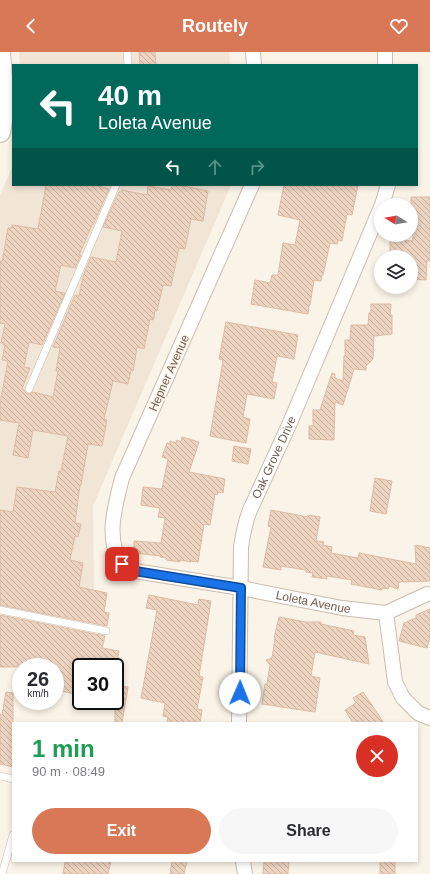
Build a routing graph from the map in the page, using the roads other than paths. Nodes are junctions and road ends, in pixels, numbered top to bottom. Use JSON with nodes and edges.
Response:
{"nodes":[{"id":1,"x":0,"y":52,"type":"edge"},
{"id":2,"x":127,"y":52,"type":"edge"},
{"id":3,"x":254,"y":52,"type":"edge"},
{"id":4,"x":385,"y":52,"type":"edge"},
{"id":5,"x":128,"y":64,"type":"edge"},
{"id":6,"x":254,"y":64,"type":"edge"},
{"id":7,"x":386,"y":64,"type":"edge"},
{"id":8,"x":0,"y":132,"type":"edge"},
{"id":9,"x":116,"y":186,"type":"edge"},
{"id":10,"x":252,"y":186,"type":"edge"},
{"id":11,"x":388,"y":186,"type":"edge"},
{"id":12,"x":384,"y":198,"type":"edge"},
{"id":13,"x":374,"y":223,"type":"edge"},
{"id":14,"x":29,"y":389,"type":"dead end"},
{"id":15,"x":122,"y":564,"type":"joint"},
{"id":16,"x":241,"y":588,"type":"junction"},
{"id":17,"x":427,"y":594,"type":"dead end"},
{"id":18,"x":0,"y":610,"type":"edge"},
{"id":19,"x":386,"y":612,"type":"junction"},
{"id":20,"x":106,"y":630,"type":"dead end"},
{"id":21,"x":430,"y":718,"type":"edge"},
{"id":22,"x":239,"y":722,"type":"edge"},
{"id":23,"x":0,"y":776,"type":"edge"},
{"id":24,"x":12,"y":778,"type":"edge"},
{"id":25,"x":12,"y":839,"type":"edge"},
{"id":26,"x":243,"y":862,"type":"edge"},
{"id":27,"x":2,"y":874,"type":"edge"},
{"id":28,"x":245,"y":874,"type":"edge"}],
"edges":[{"from":1,"to":8,"type":"street"},
{"from":2,"to":5,"type":"lane"},
{"from":3,"to":6,"type":"street"},
{"from":4,"to":7,"type":"street"},
{"from":9,"to":14,"type":"lane"},
{"from":10,"to":15,"type":"street","name":"Hepner Avenue"},
{"from":11,"to":12,"type":"street","name":"Oak Grove Drive"},
{"from":13,"to":16,"type":"street","name":"Oak Grove Drive"},
{"from":15,"to":16,"type":"street","name":"Loleta Avenue"},
{"from":16,"to":19,"type":"street","name":"Loleta Avenue"},
{"from":16,"to":22,"type":"street","name":"Oak Grove Drive"},
{"from":17,"to":19,"type":"street"},
{"from":18,"to":20,"type":"lane"},
{"from":19,"to":21,"type":"street"},
{"from":23,"to":24,"type":"lane"},
{"from":25,"to":27,"type":"lane"},
{"from":26,"to":28,"type":"street"}]}
